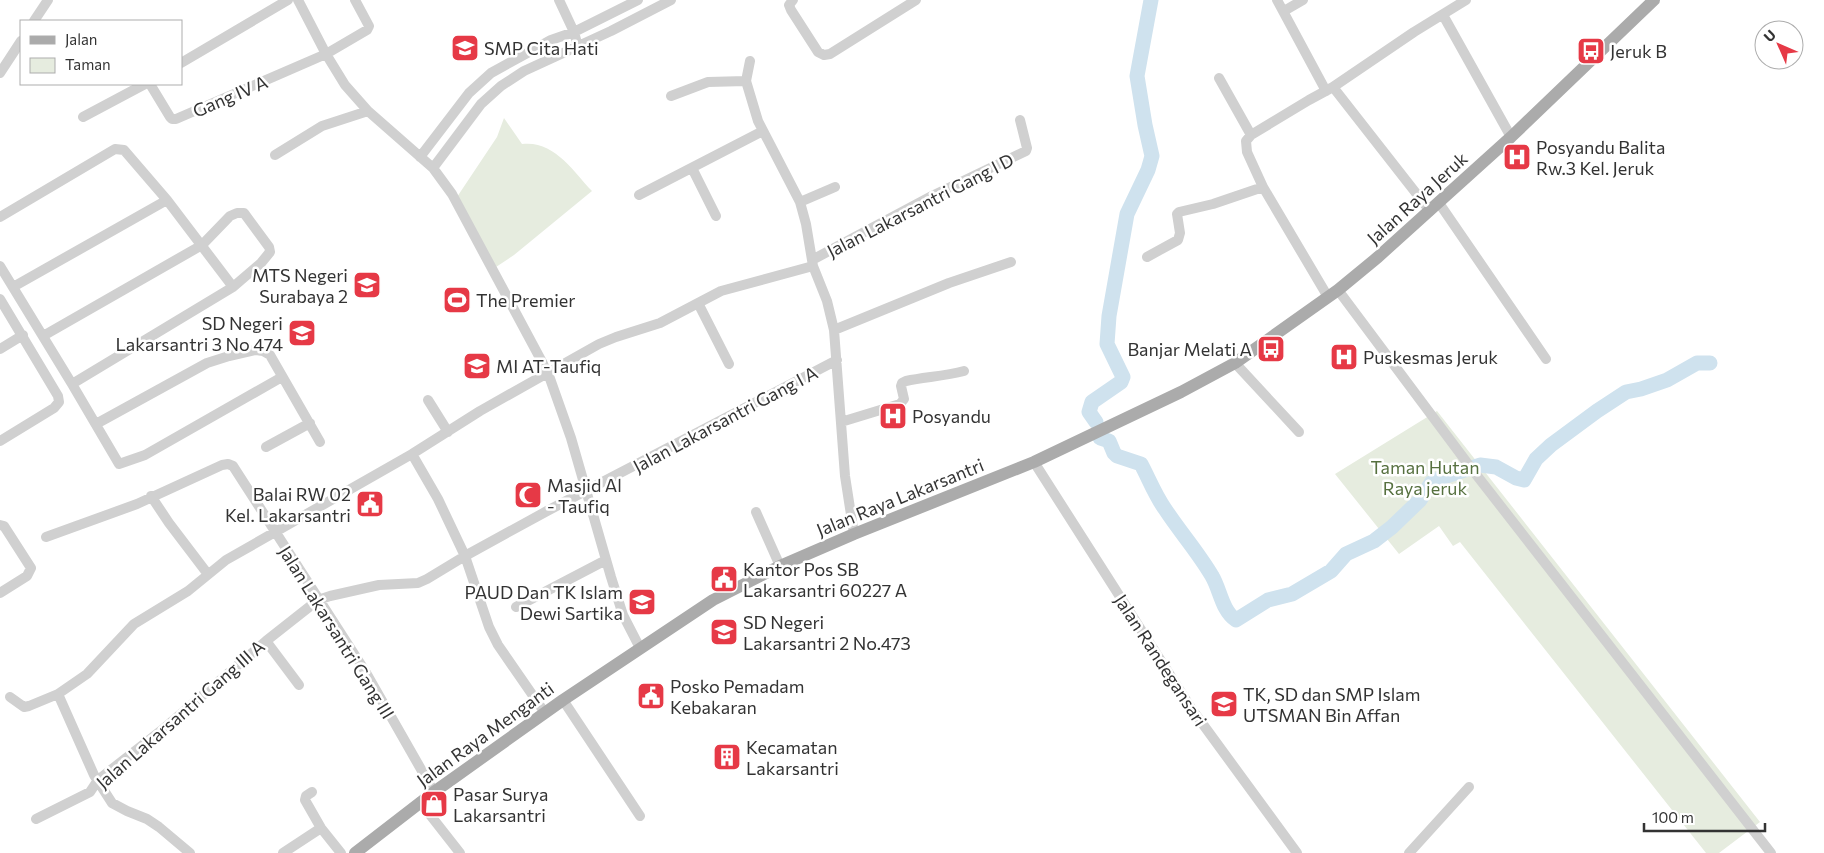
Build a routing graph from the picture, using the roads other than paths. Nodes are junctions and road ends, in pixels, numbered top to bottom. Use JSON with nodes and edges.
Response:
{"nodes":[{"id":1,"x":48,"y":0,"type":"edge"},
{"id":2,"x":288,"y":0,"type":"edge"},
{"id":3,"x":298,"y":0,"type":"edge"},
{"id":4,"x":355,"y":0,"type":"edge"},
{"id":5,"x":559,"y":0,"type":"edge"},
{"id":6,"x":638,"y":0,"type":"edge"},
{"id":7,"x":671,"y":0,"type":"edge"},
{"id":8,"x":793,"y":0,"type":"edge"},
{"id":9,"x":916,"y":0,"type":"edge"},
{"id":10,"x":1277,"y":0,"type":"edge"},
{"id":11,"x":1303,"y":0,"type":"edge"},
{"id":12,"x":1466,"y":0,"type":"edge"},
{"id":13,"x":1654,"y":0,"type":"edge"},
{"id":14,"x":1284,"y":11,"type":"junction"},
{"id":15,"x":1443,"y":15,"type":"junction"},
{"id":16,"x":35,"y":20,"type":"edge"},
{"id":17,"x":574,"y":32,"type":"junction"},
{"id":18,"x":20,"y":43,"type":"edge"},
{"id":19,"x":578,"y":46,"type":"junction"},
{"id":20,"x":326,"y":54,"type":"junction"},
{"id":21,"x":750,"y":61,"type":"dead end"},
{"id":22,"x":182,"y":62,"type":"edge"},
{"id":23,"x":0,"y":73,"type":"edge"},
{"id":24,"x":1219,"y":78,"type":"dead end"},
{"id":25,"x":746,"y":81,"type":"junction"},
{"id":26,"x":143,"y":85,"type":"edge"},
{"id":27,"x":151,"y":85,"type":"edge"},
{"id":28,"x":1330,"y":89,"type":"junction"},
{"id":29,"x":671,"y":96,"type":"dead end"},
{"id":30,"x":368,"y":111,"type":"junction"},
{"id":31,"x":83,"y":117,"type":"dead end"},
{"id":32,"x":1020,"y":120,"type":"dead end"},
{"id":33,"x":763,"y":131,"type":"junction"},
{"id":34,"x":1251,"y":135,"type":"junction"},
{"id":35,"x":1511,"y":137,"type":"junction"},
{"id":36,"x":275,"y":155,"type":"dead end"},
{"id":37,"x":420,"y":157,"type":"junction"},
{"id":38,"x":433,"y":168,"type":"junction"},
{"id":39,"x":692,"y":168,"type":"junction"},
{"id":40,"x":835,"y":187,"type":"dead end"},
{"id":41,"x":1263,"y":187,"type":"junction"},
{"id":42,"x":639,"y":195,"type":"dead end"},
{"id":43,"x":167,"y":200,"type":"junction"},
{"id":44,"x":800,"y":202,"type":"junction"},
{"id":45,"x":1435,"y":207,"type":"junction"},
{"id":46,"x":716,"y":216,"type":"dead end"},
{"id":47,"x":0,"y":217,"type":"edge"},
{"id":48,"x":202,"y":245,"type":"junction"},
{"id":49,"x":1147,"y":257,"type":"dead end"},
{"id":50,"x":1011,"y":262,"type":"dead end"},
{"id":51,"x":812,"y":263,"type":"junction"},
{"id":52,"x":0,"y":266,"type":"edge"},
{"id":53,"x":13,"y":287,"type":"junction"},
{"id":54,"x":233,"y":287,"type":"junction"},
{"id":55,"x":1333,"y":294,"type":"junction"},
{"id":56,"x":0,"y":299,"type":"edge"},
{"id":57,"x":698,"y":303,"type":"junction"},
{"id":58,"x":834,"y":330,"type":"junction"},
{"id":59,"x":23,"y":335,"type":"junction"},
{"id":60,"x":43,"y":336,"type":"junction"},
{"id":61,"x":0,"y":349,"type":"edge"},
{"id":62,"x":1546,"y":359,"type":"dead end"},
{"id":63,"x":837,"y":360,"type":"junction"},
{"id":64,"x":1235,"y":363,"type":"junction"},
{"id":65,"x":729,"y":364,"type":"dead end"},
{"id":66,"x":964,"y":370,"type":"dead end"},
{"id":67,"x":548,"y":373,"type":"junction"},
{"id":68,"x":282,"y":377,"type":"junction"},
{"id":69,"x":72,"y":384,"type":"junction"},
{"id":70,"x":1181,"y":392,"type":"joint"},
{"id":71,"x":428,"y":400,"type":"dead end"},
{"id":72,"x":841,"y":422,"type":"junction"},
{"id":73,"x":310,"y":423,"type":"junction"},
{"id":74,"x":96,"y":424,"type":"junction"},
{"id":75,"x":448,"y":432,"type":"junction"},
{"id":76,"x":1299,"y":432,"type":"dead end"},
{"id":77,"x":0,"y":440,"type":"edge"},
{"id":78,"x":320,"y":442,"type":"dead end"},
{"id":79,"x":266,"y":447,"type":"dead end"},
{"id":80,"x":412,"y":454,"type":"junction"},
{"id":81,"x":1034,"y":462,"type":"junction"},
{"id":82,"x":587,"y":491,"type":"junction"},
{"id":83,"x":151,"y":496,"type":"junction"},
{"id":84,"x":756,"y":512,"type":"dead end"},
{"id":85,"x":0,"y":525,"type":"edge"},
{"id":86,"x":274,"y":533,"type":"junction"},
{"id":87,"x":854,"y":534,"type":"junction"},
{"id":88,"x":46,"y":537,"type":"dead end"},
{"id":89,"x":465,"y":556,"type":"junction"},
{"id":90,"x":606,"y":560,"type":"junction"},
{"id":91,"x":780,"y":566,"type":"junction"},
{"id":92,"x":207,"y":574,"type":"junction"},
{"id":93,"x":0,"y":593,"type":"edge"},
{"id":94,"x":318,"y":600,"type":"junction"},
{"id":95,"x":516,"y":607,"type":"dead end"},
{"id":96,"x":266,"y":641,"type":"junction"},
{"id":97,"x":640,"y":648,"type":"junction"},
{"id":98,"x":299,"y":685,"type":"dead end"},
{"id":99,"x":58,"y":694,"type":"junction"},
{"id":100,"x":10,"y":696,"type":"dead end"},
{"id":101,"x":564,"y":700,"type":"junction"},
{"id":102,"x":545,"y":713,"type":"junction"},
{"id":103,"x":98,"y":780,"type":"junction"},
{"id":104,"x":1469,"y":787,"type":"dead end"},
{"id":105,"x":312,"y":792,"type":"dead end"},
{"id":106,"x":434,"y":792,"type":"junction"},
{"id":107,"x":420,"y":802,"type":"junction"},
{"id":108,"x":640,"y":816,"type":"dead end"},
{"id":109,"x":36,"y":819,"type":"dead end"},
{"id":110,"x":321,"y":828,"type":"junction"},
{"id":111,"x":190,"y":853,"type":"edge"},
{"id":112,"x":282,"y":853,"type":"edge"},
{"id":113,"x":341,"y":853,"type":"edge"},
{"id":114,"x":355,"y":853,"type":"edge"},
{"id":115,"x":460,"y":853,"type":"edge"},
{"id":116,"x":1297,"y":853,"type":"edge"},
{"id":117,"x":1409,"y":853,"type":"edge"},
{"id":118,"x":1771,"y":853,"type":"edge"}],
"edges":[{"from":1,"to":16,"type":"street"},
{"from":2,"to":22,"type":"street"},
{"from":3,"to":20,"type":"street"},
{"from":4,"to":20,"type":"street"},
{"from":5,"to":17,"type":"street"},
{"from":6,"to":17,"type":"street"},
{"from":7,"to":19,"type":"street"},
{"from":8,"to":9,"type":"street"},
{"from":10,"to":14,"type":"street"},
{"from":11,"to":14,"type":"street"},
{"from":12,"to":15,"type":"street"},
{"from":13,"to":35,"type":"main road","name":"Jalan Raya Jeruk"},
{"from":14,"to":28,"type":"street"},
{"from":15,"to":28,"type":"street"},
{"from":15,"to":35,"type":"street"},
{"from":17,"to":19,"type":"street"},
{"from":17,"to":37,"type":"street"},
{"from":18,"to":23,"type":"street"},
{"from":19,"to":38,"type":"street"},
{"from":20,"to":27,"type":"street","name":"Gang IV A"},
{"from":20,"to":30,"type":"street"},
{"from":21,"to":25,"type":"street"},
{"from":24,"to":34,"type":"street"},
{"from":25,"to":29,"type":"street"},
{"from":25,"to":33,"type":"street"},
{"from":26,"to":31,"type":"street"},
{"from":28,"to":34,"type":"street"},
{"from":28,"to":45,"type":"street"},
{"from":30,"to":36,"type":"street"},
{"from":30,"to":37,"type":"street"},
{"from":32,"to":51,"type":"street","name":"Jalan Lakarsantri Gang I D"},
{"from":33,"to":39,"type":"street"},
{"from":33,"to":44,"type":"street"},
{"from":34,"to":41,"type":"street"},
{"from":35,"to":45,"type":"main road","name":"Jalan Raya Jeruk"},
{"from":37,"to":38,"type":"street"},
{"from":38,"to":67,"type":"street"},
{"from":39,"to":42,"type":"street"},
{"from":39,"to":46,"type":"street"},
{"from":40,"to":44,"type":"street"},
{"from":41,"to":49,"type":"street"},
{"from":41,"to":55,"type":"street"},
{"from":43,"to":47,"type":"street"},
{"from":43,"to":48,"type":"street"},
{"from":43,"to":53,"type":"street"},
{"from":44,"to":51,"type":"street"},
{"from":45,"to":55,"type":"main road","name":"Jalan Raya Jeruk"},
{"from":45,"to":62,"type":"street"},
{"from":48,"to":54,"type":"street"},
{"from":48,"to":54,"type":"street"},
{"from":48,"to":60,"type":"street"},
{"from":50,"to":58,"type":"street"},
{"from":51,"to":57,"type":"street"},
{"from":51,"to":58,"type":"street"},
{"from":52,"to":53,"type":"street"},
{"from":53,"to":60,"type":"street"},
{"from":54,"to":69,"type":"street"},
{"from":55,"to":64,"type":"main road","name":"Jalan Raya Jeruk"},
{"from":55,"to":118,"type":"street"},
{"from":56,"to":59,"type":"street"},
{"from":57,"to":65,"type":"street"},
{"from":57,"to":67,"type":"street"},
{"from":58,"to":63,"type":"street"},
{"from":59,"to":61,"type":"street"},
{"from":59,"to":77,"type":"street"},
{"from":60,"to":69,"type":"street"},
{"from":63,"to":72,"type":"street"},
{"from":63,"to":82,"type":"street","name":"Jalan Lakarsantri Gang I A"},
{"from":64,"to":70,"type":"main road","name":"Jalan Raya Jeruk"},
{"from":64,"to":76,"type":"street"},
{"from":66,"to":72,"type":"street"},
{"from":67,"to":75,"type":"street"},
{"from":67,"to":82,"type":"street"},
{"from":68,"to":73,"type":"street"},
{"from":68,"to":74,"type":"street"},
{"from":68,"to":74,"type":"street"},
{"from":69,"to":74,"type":"street"},
{"from":70,"to":81,"type":"main road","name":"Jalan Raya Lakarsantri"},
{"from":71,"to":75,"type":"street"},
{"from":72,"to":87,"type":"street"},
{"from":73,"to":78,"type":"street"},
{"from":73,"to":79,"type":"street"},
{"from":75,"to":80,"type":"street"},
{"from":80,"to":86,"type":"street"},
{"from":80,"to":89,"type":"street"},
{"from":81,"to":87,"type":"main road","name":"Jalan Raya Lakarsantri"},
{"from":81,"to":116,"type":"street","name":"Jalan Randegansari"},
{"from":82,"to":89,"type":"street","name":"Jalan Lakarsantri Gang I A"},
{"from":82,"to":90,"type":"street"},
{"from":83,"to":86,"type":"street","name":"Jalan Lakarsantri Gang III"},
{"from":83,"to":88,"type":"street","name":"Jalan Lakarsantri Gang III"},
{"from":83,"to":92,"type":"street"},
{"from":84,"to":91,"type":"street"},
{"from":85,"to":93,"type":"street"},
{"from":86,"to":92,"type":"street"},
{"from":86,"to":94,"type":"street","name":"Jalan Lakarsantri Gang III"},
{"from":87,"to":91,"type":"main road","name":"Jalan Raya Lakarsantri"},
{"from":89,"to":94,"type":"street","name":"Jalan Lakarsantri Gang I A"},
{"from":89,"to":102,"type":"street"},
{"from":90,"to":95,"type":"street"},
{"from":90,"to":97,"type":"street"},
{"from":91,"to":97,"type":"main road","name":"Jalan Raya Lakarsantri"},
{"from":92,"to":99,"type":"street"},
{"from":94,"to":96,"type":"street","name":"Jalan Lakarsantri Gang III A"},
{"from":94,"to":106,"type":"street","name":"Jalan Lakarsantri Gang III"},
{"from":96,"to":98,"type":"street"},
{"from":96,"to":103,"type":"street","name":"Jalan Lakarsantri Gang III A"},
{"from":97,"to":101,"type":"main road","name":"Jalan Raya Menganti"},
{"from":99,"to":100,"type":"street"},
{"from":99,"to":103,"type":"street"},
{"from":101,"to":102,"type":"main road","name":"Jalan Raya Menganti"},
{"from":101,"to":108,"type":"street"},
{"from":102,"to":106,"type":"main road","name":"Jalan Raya Menganti"},
{"from":103,"to":109,"type":"street","name":"Jalan Lakarsantri Gang III A"},
{"from":103,"to":111,"type":"street"},
{"from":104,"to":117,"type":"street"},
{"from":105,"to":110,"type":"street"},
{"from":106,"to":107,"type":"main road","name":"Jalan Raya Menganti"},
{"from":107,"to":114,"type":"main road","name":"Jalan Raya Menganti"},
{"from":107,"to":115,"type":"street"},
{"from":110,"to":112,"type":"street"},
{"from":110,"to":113,"type":"street"}]}
